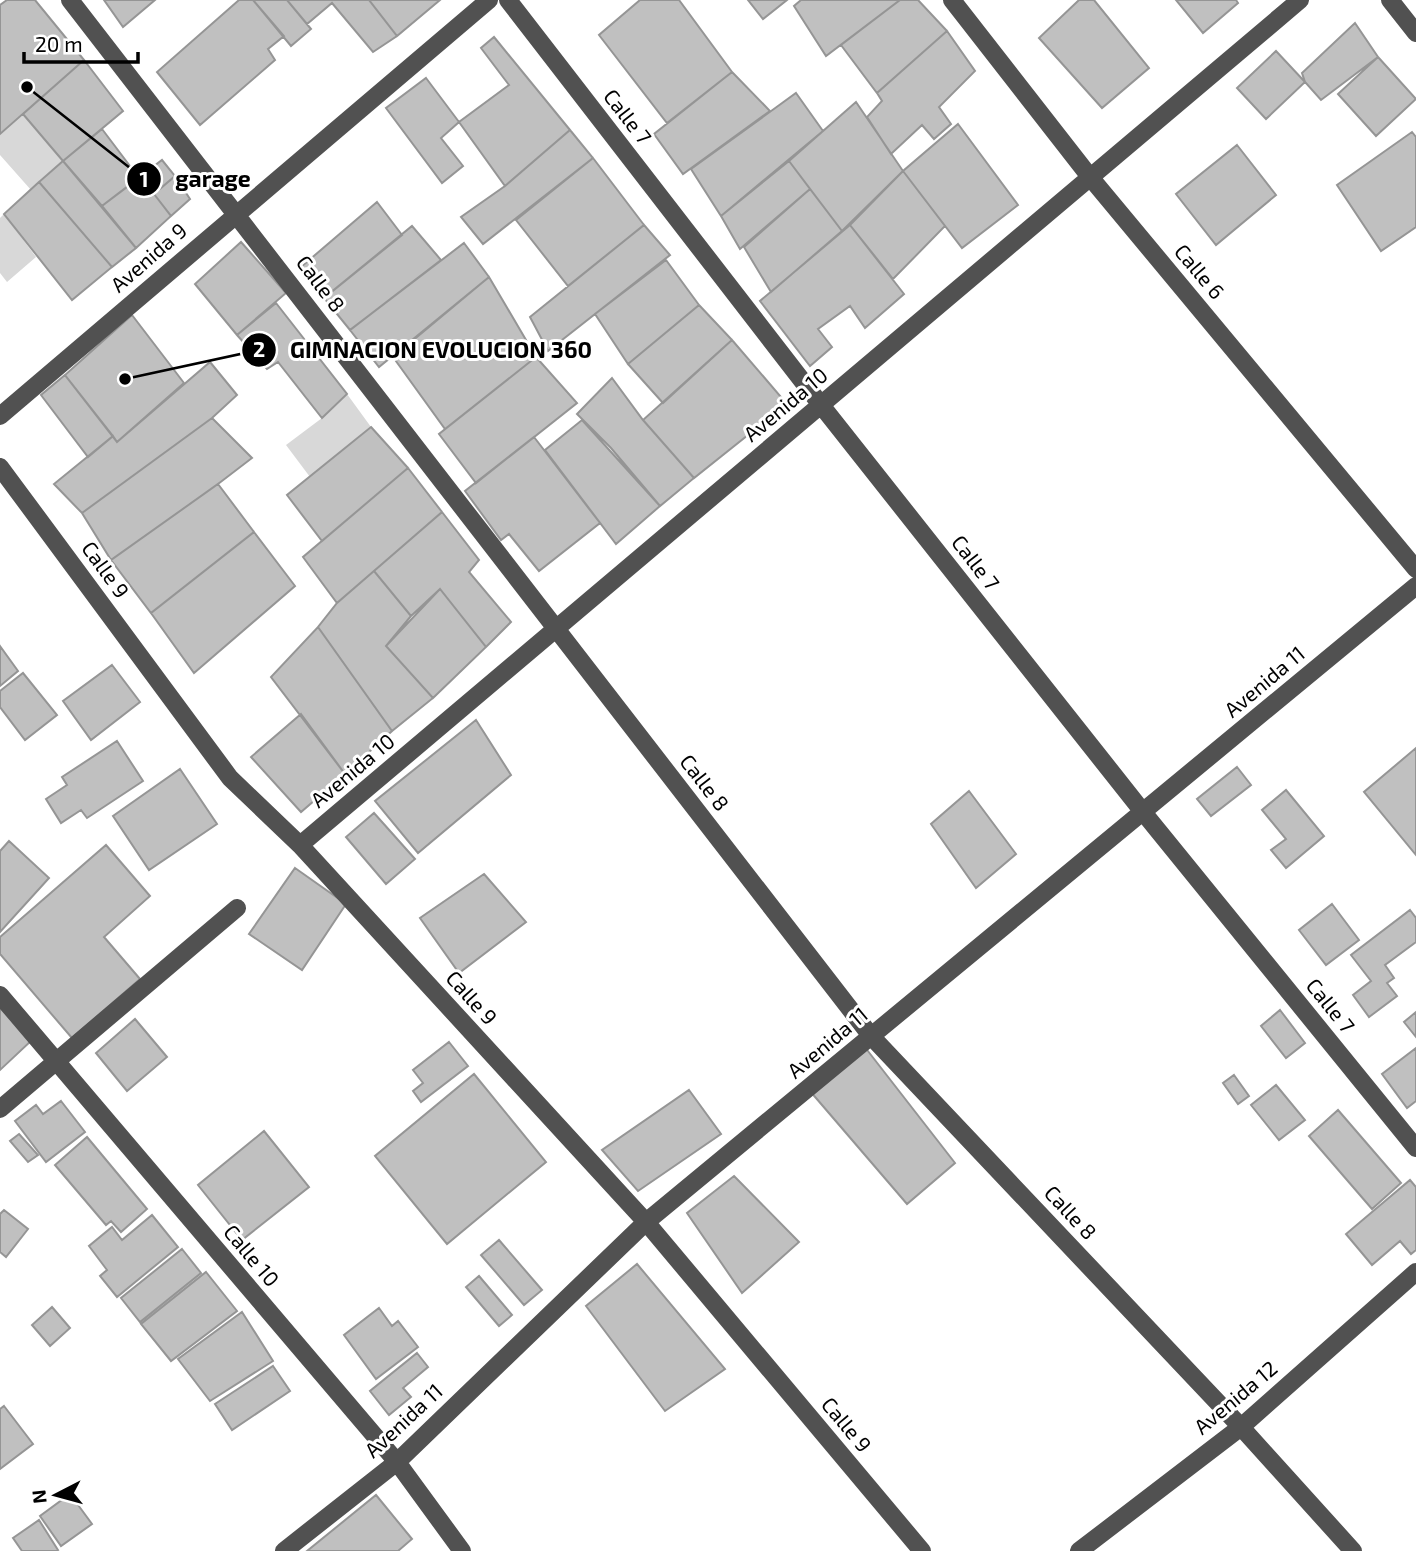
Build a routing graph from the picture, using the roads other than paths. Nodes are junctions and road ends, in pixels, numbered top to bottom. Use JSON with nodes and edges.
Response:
{"nodes":[{"id":1,"x":70,"y":0,"type":"edge"},
{"id":2,"x":489,"y":0,"type":"edge"},
{"id":3,"x":508,"y":0,"type":"edge"},
{"id":4,"x":952,"y":0,"type":"edge"},
{"id":5,"x":1300,"y":0,"type":"edge"},
{"id":6,"x":1390,"y":0,"type":"edge"},
{"id":7,"x":1416,"y":33,"type":"edge"},
{"id":8,"x":1090,"y":177,"type":"junction"},
{"id":9,"x":237,"y":213,"type":"junction"},
{"id":10,"x":821,"y":405,"type":"junction"},
{"id":11,"x":0,"y":416,"type":"edge"},
{"id":12,"x":0,"y":467,"type":"edge"},
{"id":13,"x":1416,"y":569,"type":"edge"},
{"id":14,"x":1416,"y":586,"type":"edge"},
{"id":15,"x":555,"y":630,"type":"junction"},
{"id":16,"x":1143,"y":812,"type":"junction"},
{"id":17,"x":300,"y":845,"type":"junction"},
{"id":18,"x":237,"y":908,"type":"dead end"},
{"id":19,"x":0,"y":995,"type":"edge"},
{"id":20,"x":871,"y":1036,"type":"junction"},
{"id":21,"x":55,"y":1061,"type":"junction"},
{"id":22,"x":0,"y":1109,"type":"edge"},
{"id":23,"x":1416,"y":1148,"type":"edge"},
{"id":24,"x":646,"y":1222,"type":"junction"},
{"id":25,"x":1416,"y":1272,"type":"edge"},
{"id":26,"x":1241,"y":1427,"type":"junction"},
{"id":27,"x":397,"y":1462,"type":"junction"},
{"id":28,"x":284,"y":1551,"type":"edge"},
{"id":29,"x":462,"y":1551,"type":"edge"},
{"id":30,"x":922,"y":1551,"type":"edge"},
{"id":31,"x":1079,"y":1551,"type":"edge"},
{"id":32,"x":1353,"y":1551,"type":"edge"}],
"edges":[{"from":1,"to":9,"type":"street","name":"Calle 8"},
{"from":2,"to":9,"type":"street","name":"Avenida 9"},
{"from":3,"to":10,"type":"street","name":"Calle 7"},
{"from":4,"to":8,"type":"street","name":"Calle 6"},
{"from":5,"to":8,"type":"street","name":"Avenida 10"},
{"from":6,"to":7,"type":"street"},
{"from":8,"to":10,"type":"street","name":"Avenida 10"},
{"from":8,"to":13,"type":"street","name":"Calle 6"},
{"from":9,"to":11,"type":"street","name":"Avenida 9"},
{"from":9,"to":15,"type":"street","name":"Calle 8"},
{"from":10,"to":15,"type":"street","name":"Avenida 10"},
{"from":10,"to":16,"type":"street","name":"Calle 7"},
{"from":12,"to":17,"type":"street","name":"Calle 9"},
{"from":14,"to":16,"type":"street","name":"Avenida 11"},
{"from":15,"to":17,"type":"street","name":"Avenida 10"},
{"from":15,"to":20,"type":"street","name":"Calle 8"},
{"from":16,"to":20,"type":"street","name":"Avenida 11"},
{"from":16,"to":23,"type":"street","name":"Calle 7"},
{"from":17,"to":24,"type":"street","name":"Calle 9"},
{"from":18,"to":21,"type":"street"},
{"from":19,"to":21,"type":"street","name":"Calle 10"},
{"from":20,"to":24,"type":"street","name":"Avenida 11"},
{"from":20,"to":26,"type":"street","name":"Calle 8"},
{"from":21,"to":22,"type":"street"},
{"from":21,"to":27,"type":"street","name":"Calle 10"},
{"from":24,"to":27,"type":"street","name":"Avenida 11"},
{"from":24,"to":30,"type":"street","name":"Calle 9"},
{"from":25,"to":26,"type":"street","name":"Avenida 12"},
{"from":26,"to":31,"type":"street","name":"Avenida 12"},
{"from":26,"to":32,"type":"street","name":"Calle 8"},
{"from":27,"to":28,"type":"street","name":"Avenida 11"},
{"from":27,"to":29,"type":"street","name":"Calle 10"}]}
